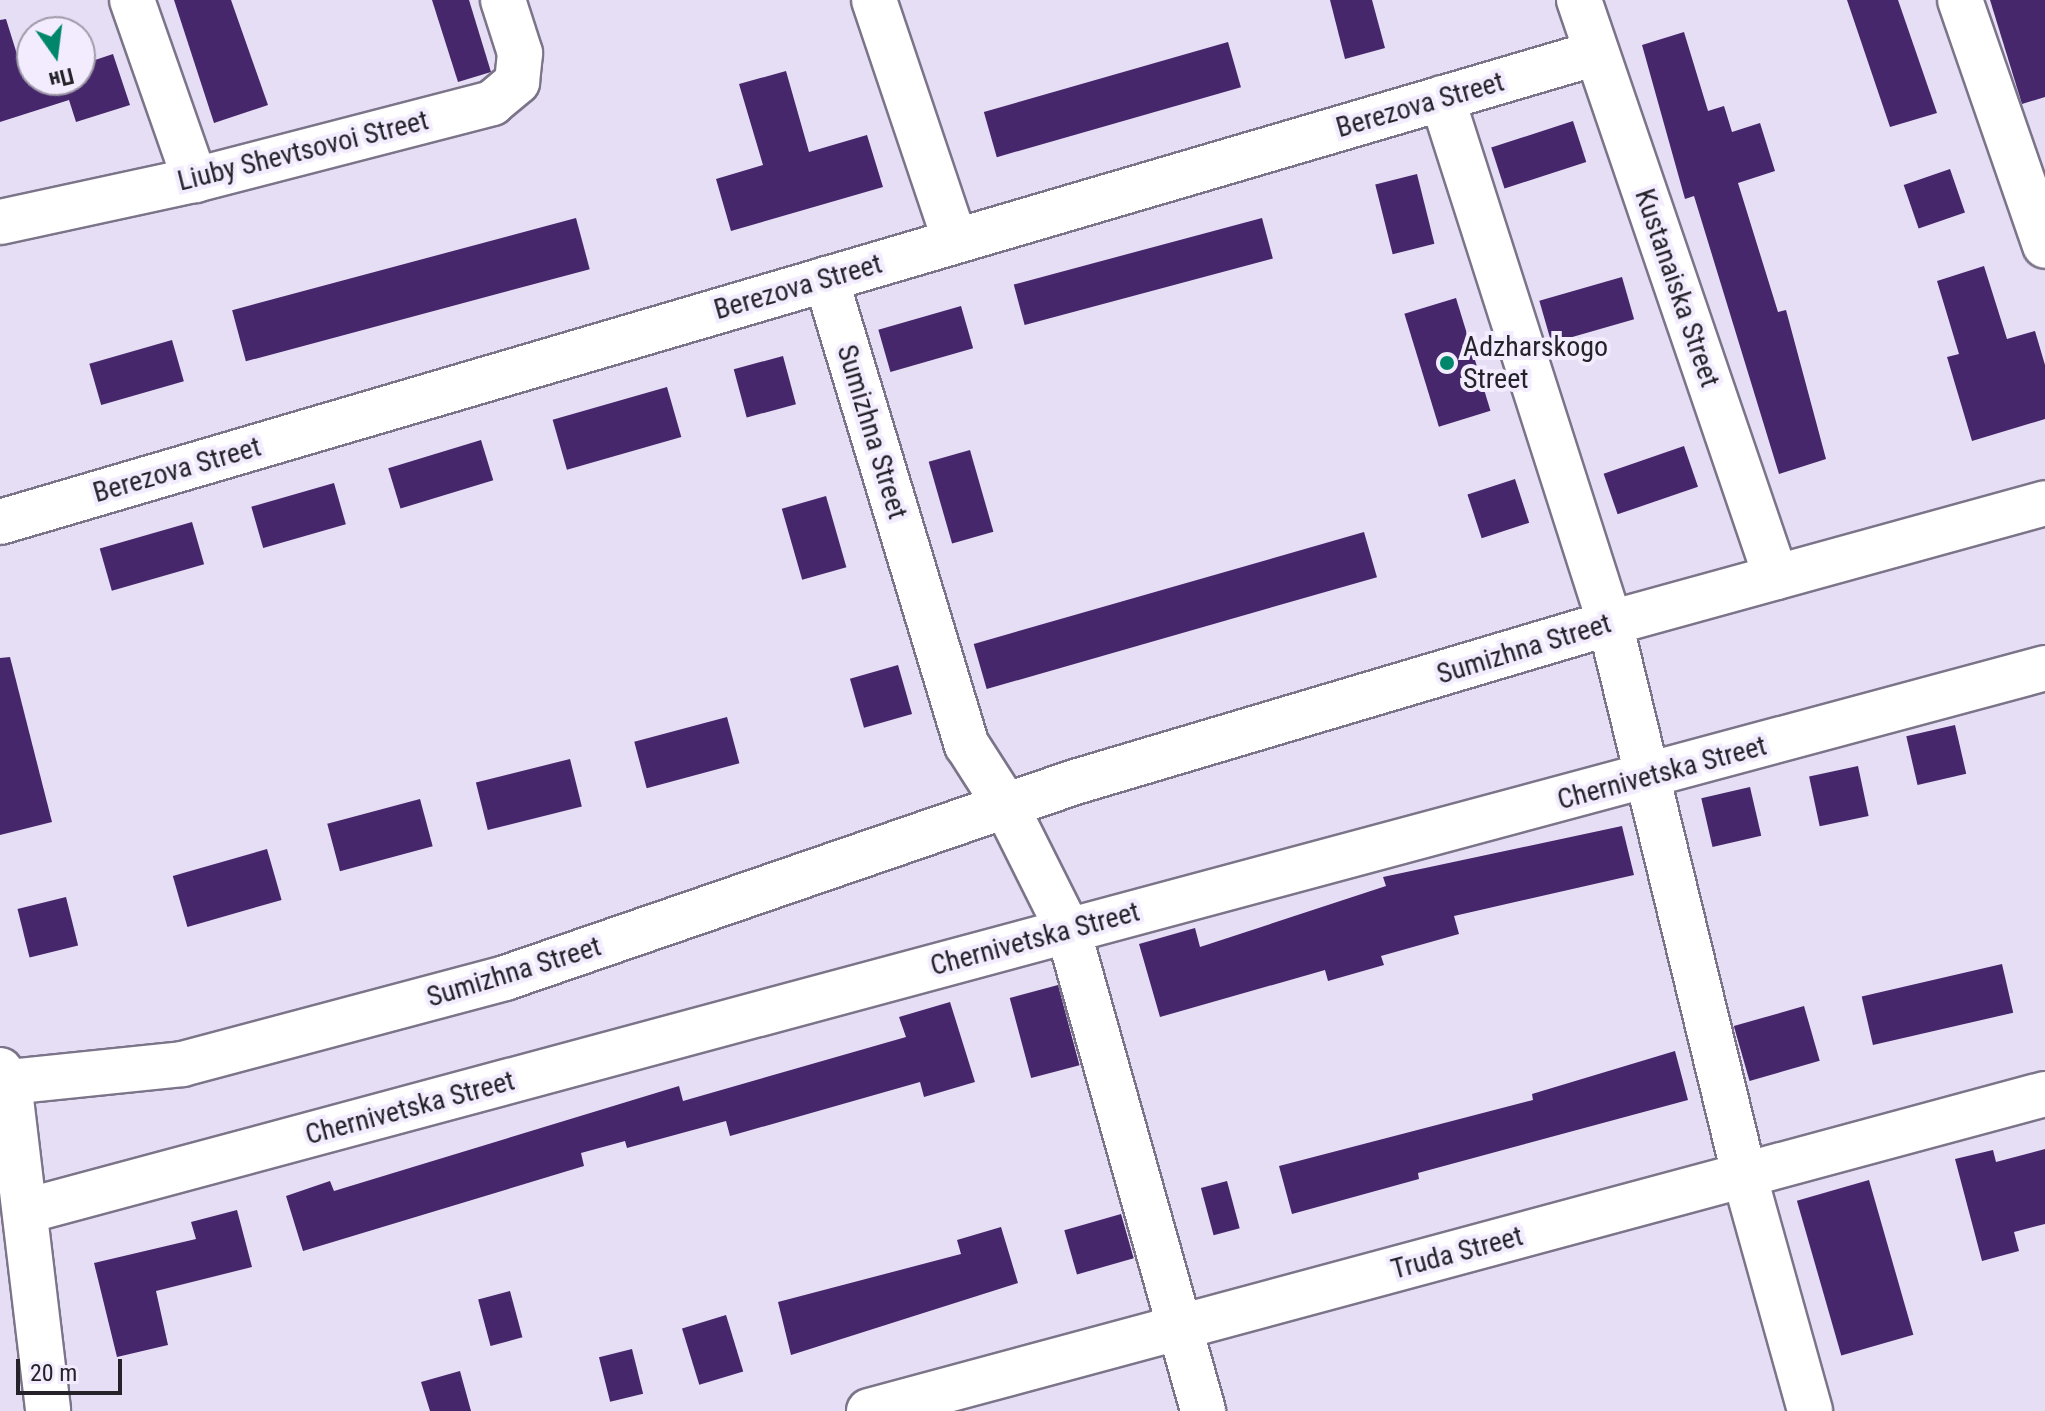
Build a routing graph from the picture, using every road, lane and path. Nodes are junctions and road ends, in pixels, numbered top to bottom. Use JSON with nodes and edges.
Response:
{"nodes":[{"id":1,"x":132,"y":0,"type":"edge"},
{"id":2,"x":503,"y":0,"type":"edge"},
{"id":3,"x":874,"y":0,"type":"edge"},
{"id":4,"x":1579,"y":0,"type":"edge"},
{"id":5,"x":1960,"y":0,"type":"edge"},
{"id":6,"x":1597,"y":53,"type":"junction"},
{"id":7,"x":1442,"y":98,"type":"junction"},
{"id":8,"x":195,"y":180,"type":"junction"},
{"id":9,"x":0,"y":222,"type":"edge"},
{"id":10,"x":955,"y":241,"type":"junction"},
{"id":11,"x":2045,"y":246,"type":"edge"},
{"id":12,"x":826,"y":279,"type":"junction"},
{"id":13,"x":2045,"y":503,"type":"edge"},
{"id":14,"x":0,"y":522,"type":"edge"},
{"id":15,"x":1776,"y":577,"type":"junction"},
{"id":16,"x":1610,"y":623,"type":"junction"},
{"id":17,"x":2045,"y":668,"type":"edge"},
{"id":18,"x":1651,"y":776,"type":"junction"},
{"id":19,"x":1006,"y":806,"type":"junction"},
{"id":20,"x":1068,"y":930,"type":"junction"},
{"id":21,"x":5,"y":1076,"type":"edge"},
{"id":22,"x":2045,"y":1094,"type":"edge"},
{"id":23,"x":1744,"y":1174,"type":"junction"},
{"id":24,"x":26,"y":1211,"type":"junction"},
{"id":25,"x":1180,"y":1330,"type":"junction"},
{"id":26,"x":48,"y":1411,"type":"edge"},
{"id":27,"x":869,"y":1411,"type":"edge"},
{"id":28,"x":1203,"y":1411,"type":"edge"},
{"id":29,"x":1810,"y":1411,"type":"edge"}],
"edges":[{"from":1,"to":8,"type":"street"},
{"from":2,"to":8,"type":"street","name":"Liuby Shevtsovoi Street"},
{"from":3,"to":10,"type":"street"},
{"from":4,"to":6,"type":"street","name":"Kustanaiska Street"},
{"from":5,"to":11,"type":"street"},
{"from":6,"to":7,"type":"street","name":"Berezova Street"},
{"from":6,"to":15,"type":"street","name":"Kustanaiska Street"},
{"from":7,"to":10,"type":"street","name":"Berezova Street"},
{"from":7,"to":16,"type":"street"},
{"from":8,"to":9,"type":"street","name":"Liuby Shevtsovoi Street"},
{"from":10,"to":12,"type":"street","name":"Berezova Street"},
{"from":12,"to":14,"type":"street","name":"Berezova Street"},
{"from":12,"to":19,"type":"street","name":"Sumizhna Street"},
{"from":13,"to":15,"type":"street","name":"Sumizhna Street"},
{"from":15,"to":16,"type":"street","name":"Sumizhna Street"},
{"from":16,"to":18,"type":"street"},
{"from":16,"to":19,"type":"street","name":"Sumizhna Street"},
{"from":17,"to":18,"type":"street","name":"Chernivetska Street"},
{"from":18,"to":20,"type":"street","name":"Chernivetska Street"},
{"from":18,"to":23,"type":"street"},
{"from":19,"to":20,"type":"street"},
{"from":19,"to":21,"type":"street","name":"Sumizhna Street"},
{"from":20,"to":24,"type":"street","name":"Chernivetska Street"},
{"from":20,"to":25,"type":"street"},
{"from":21,"to":24,"type":"street"},
{"from":22,"to":23,"type":"street","name":"Truda Street"},
{"from":23,"to":25,"type":"street","name":"Truda Street"},
{"from":23,"to":29,"type":"street"},
{"from":24,"to":26,"type":"street"},
{"from":25,"to":27,"type":"street","name":"Truda Street"},
{"from":25,"to":28,"type":"street"}]}
